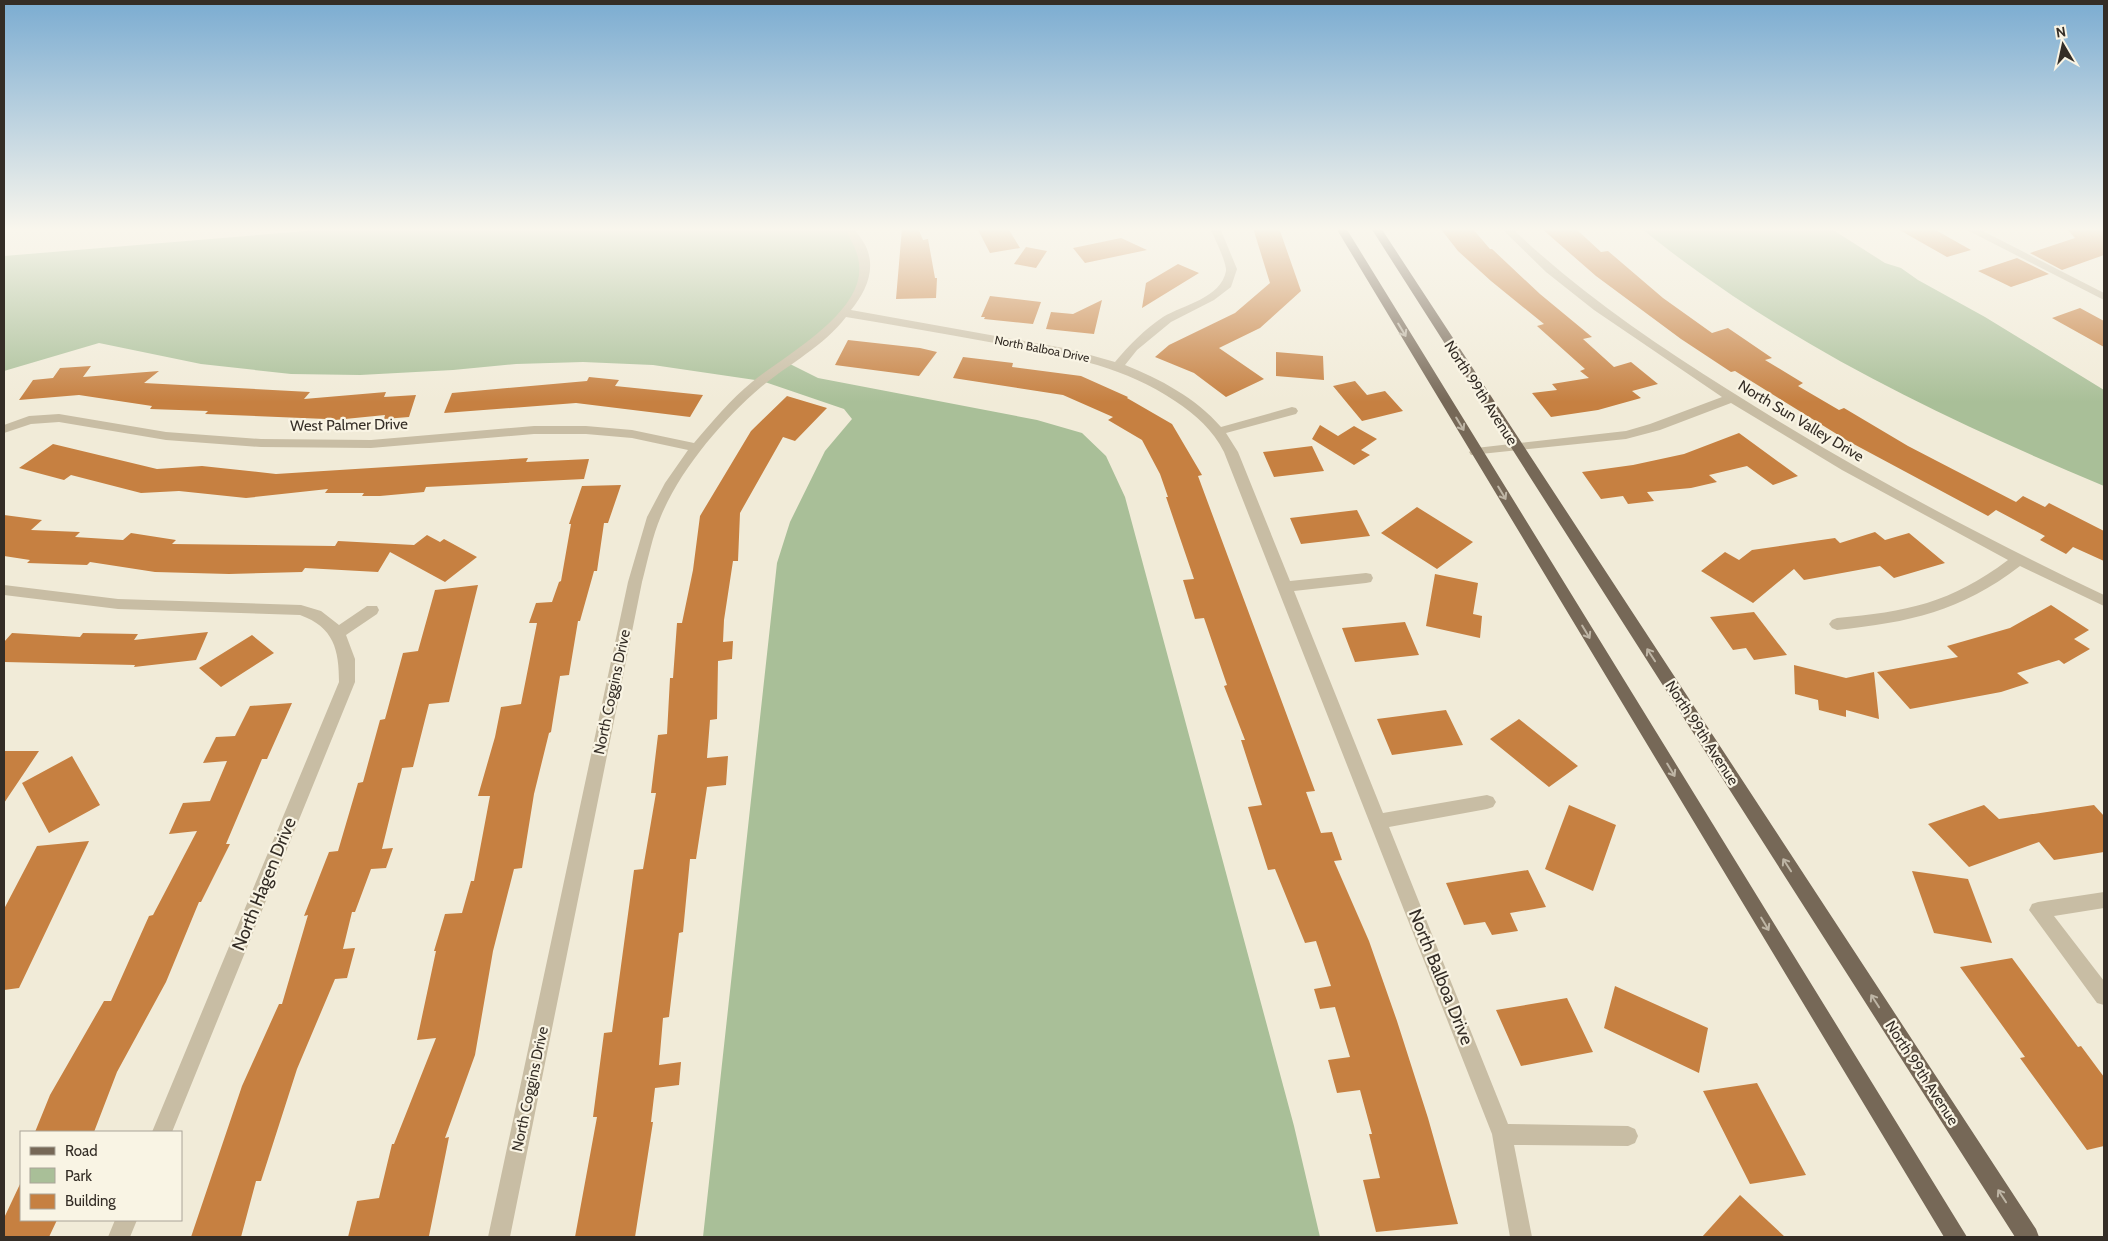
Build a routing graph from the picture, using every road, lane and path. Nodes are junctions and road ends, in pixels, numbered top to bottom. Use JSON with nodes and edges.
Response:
{"nodes":[{"id":1,"x":861,"y":286,"type":"edge"},
{"id":2,"x":1225,"y":286,"type":"edge"},
{"id":3,"x":1376,"y":286,"type":"edge"},
{"id":4,"x":1413,"y":286,"type":"edge"},
{"id":5,"x":1572,"y":286,"type":"edge"},
{"id":6,"x":2082,"y":286,"type":"edge"},
{"id":7,"x":2104,"y":297,"type":"edge"},
{"id":8,"x":846,"y":313,"type":"junction"},
{"id":9,"x":1119,"y":364,"type":"junction"},
{"id":10,"x":1731,"y":398,"type":"junction"},
{"id":11,"x":1292,"y":411,"type":"dead end"},
{"id":12,"x":4,"y":429,"type":"edge"},
{"id":13,"x":1220,"y":431,"type":"junction"},
{"id":14,"x":698,"y":448,"type":"junction"},
{"id":15,"x":1517,"y":448,"type":"junction"},
{"id":16,"x":1476,"y":452,"type":"junction"},
{"id":17,"x":2018,"y":561,"type":"junction"},
{"id":18,"x":1366,"y":578,"type":"dead end"},
{"id":19,"x":1286,"y":587,"type":"junction"},
{"id":20,"x":4,"y":590,"type":"edge"},
{"id":21,"x":2104,"y":601,"type":"edge"},
{"id":22,"x":372,"y":610,"type":"dead end"},
{"id":23,"x":1837,"y":624,"type":"dead end"},
{"id":24,"x":338,"y":632,"type":"junction"},
{"id":25,"x":1487,"y":802,"type":"dead end"},
{"id":26,"x":1380,"y":821,"type":"junction"},
{"id":27,"x":2104,"y":900,"type":"edge"},
{"id":28,"x":2104,"y":996,"type":"edge"},
{"id":29,"x":162,"y":1131,"type":"edge"},
{"id":30,"x":1502,"y":1134,"type":"junction"},
{"id":31,"x":1628,"y":1136,"type":"dead end"},
{"id":32,"x":126,"y":1221,"type":"edge"},
{"id":33,"x":119,"y":1237,"type":"edge"},
{"id":34,"x":499,"y":1237,"type":"edge"},
{"id":35,"x":1522,"y":1237,"type":"edge"},
{"id":36,"x":1956,"y":1237,"type":"edge"},
{"id":37,"x":2028,"y":1237,"type":"edge"}],
"edges":[{"from":1,"to":8,"type":"street","name":"North Coggins Drive"},
{"from":2,"to":9,"type":"street"},
{"from":3,"to":16,"type":"main road","one_way":true},
{"from":4,"to":15,"type":"main road","name":"North 99th Avenue"},
{"from":5,"to":10,"type":"street","name":"North Sun Valley Drive"},
{"from":6,"to":7,"type":"street"},
{"from":8,"to":9,"type":"street","name":"North Balboa Drive"},
{"from":8,"to":14,"type":"street","name":"North Coggins Drive"},
{"from":9,"to":13,"type":"street","name":"North Balboa Drive"},
{"from":10,"to":15,"type":"street"},
{"from":10,"to":17,"type":"street","name":"North Sun Valley Drive"},
{"from":11,"to":13,"type":"street"},
{"from":12,"to":14,"type":"street","name":"West Palmer Drive"},
{"from":13,"to":19,"type":"street","name":"North Balboa Drive"},
{"from":14,"to":34,"type":"street","name":"North Coggins Drive"},
{"from":15,"to":16,"type":"street"},
{"from":37,"to":15,"type":"main road","name":"North 99th Avenue","one_way":true},
{"from":16,"to":36,"type":"main road","one_way":true},
{"from":17,"to":21,"type":"street","name":"North Sun Valley Drive"},
{"from":17,"to":23,"type":"street"},
{"from":18,"to":19,"type":"street"},
{"from":19,"to":26,"type":"street","name":"North Balboa Drive"},
{"from":20,"to":24,"type":"street"},
{"from":22,"to":24,"type":"street"},
{"from":24,"to":29,"type":"street","name":"North Hagen Drive"},
{"from":25,"to":26,"type":"street"},
{"from":26,"to":30,"type":"street","name":"North Balboa Drive"},
{"from":27,"to":28,"type":"street"},
{"from":30,"to":31,"type":"street"},
{"from":30,"to":35,"type":"street","name":"North Balboa Drive"},
{"from":32,"to":33,"type":"street"}]}
